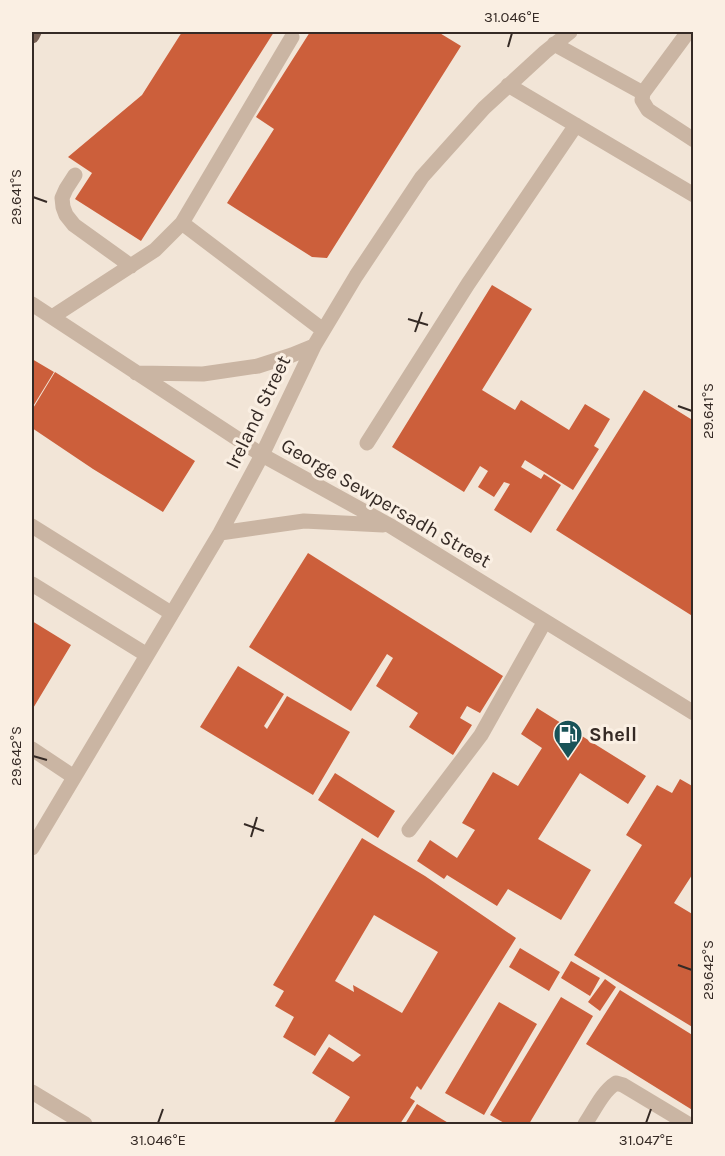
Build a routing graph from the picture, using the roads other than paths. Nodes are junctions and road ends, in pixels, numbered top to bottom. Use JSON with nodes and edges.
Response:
{"nodes":[{"id":1,"x":34,"y":32,"type":"edge"},
{"id":2,"x":570,"y":32,"type":"edge"},
{"id":3,"x":688,"y":32,"type":"edge"},
{"id":4,"x":32,"y":36,"type":"edge"},
{"id":5,"x":292,"y":37,"type":"dead end"},
{"id":6,"x":554,"y":44,"type":"junction"},
{"id":7,"x":508,"y":85,"type":"junction"},
{"id":8,"x":643,"y":93,"type":"junction"},
{"id":9,"x":576,"y":125,"type":"junction"},
{"id":10,"x":693,"y":140,"type":"edge"},
{"id":11,"x":75,"y":175,"type":"dead end"},
{"id":12,"x":693,"y":195,"type":"edge"},
{"id":13,"x":182,"y":223,"type":"junction"},
{"id":14,"x":131,"y":266,"type":"junction"},
{"id":15,"x":32,"y":304,"type":"edge"},
{"id":16,"x":52,"y":317,"type":"junction"},
{"id":17,"x":323,"y":330,"type":"junction"},
{"id":18,"x":314,"y":346,"type":"junction"},
{"id":19,"x":136,"y":373,"type":"junction"},
{"id":20,"x":367,"y":443,"type":"dead end"},
{"id":21,"x":262,"y":455,"type":"junction"},
{"id":22,"x":389,"y":525,"type":"junction"},
{"id":23,"x":32,"y":526,"type":"edge"},
{"id":24,"x":220,"y":533,"type":"junction"},
{"id":25,"x":32,"y":584,"type":"edge"},
{"id":26,"x":171,"y":613,"type":"junction"},
{"id":27,"x":545,"y":621,"type":"junction"},
{"id":28,"x":147,"y":655,"type":"junction"},
{"id":29,"x":693,"y":713,"type":"edge"},
{"id":30,"x":32,"y":749,"type":"edge"},
{"id":31,"x":74,"y":777,"type":"junction"},
{"id":32,"x":409,"y":830,"type":"dead end"},
{"id":33,"x":32,"y":848,"type":"edge"},
{"id":34,"x":32,"y":1092,"type":"edge"},
{"id":35,"x":85,"y":1125,"type":"edge"},
{"id":36,"x":585,"y":1125,"type":"edge"},
{"id":37,"x":688,"y":1125,"type":"edge"}],
"edges":[{"from":1,"to":4,"type":"main road"},
{"from":2,"to":6,"type":"street","name":"Ireland Street"},
{"from":3,"to":8,"type":"street"},
{"from":5,"to":13,"type":"street"},
{"from":6,"to":7,"type":"street","name":"Ireland Street"},
{"from":6,"to":8,"type":"street"},
{"from":7,"to":9,"type":"street"},
{"from":7,"to":17,"type":"street","name":"Ireland Street"},
{"from":8,"to":10,"type":"street"},
{"from":9,"to":12,"type":"street"},
{"from":9,"to":20,"type":"street"},
{"from":11,"to":14,"type":"street"},
{"from":13,"to":14,"type":"street"},
{"from":13,"to":17,"type":"street"},
{"from":14,"to":16,"type":"street"},
{"from":15,"to":16,"type":"street","name":"George Sewpersadh Street"},
{"from":16,"to":19,"type":"street","name":"George Sewpersadh Street"},
{"from":17,"to":18,"type":"street","name":"Ireland Street"},
{"from":18,"to":19,"type":"street"},
{"from":18,"to":21,"type":"street","name":"Ireland Street"},
{"from":19,"to":21,"type":"street","name":"George Sewpersadh Street"},
{"from":21,"to":22,"type":"street","name":"George Sewpersadh Street"},
{"from":21,"to":24,"type":"street","name":"Ireland Street"},
{"from":22,"to":24,"type":"street"},
{"from":22,"to":27,"type":"street","name":"George Sewpersadh Street"},
{"from":23,"to":26,"type":"street"},
{"from":24,"to":26,"type":"street","name":"Ireland Street"},
{"from":25,"to":28,"type":"street"},
{"from":26,"to":28,"type":"street","name":"Ireland Street"},
{"from":27,"to":29,"type":"street","name":"George Sewpersadh Street"},
{"from":27,"to":32,"type":"street"},
{"from":28,"to":31,"type":"street","name":"Ireland Street"},
{"from":30,"to":31,"type":"street"},
{"from":31,"to":33,"type":"street","name":"Ireland Street"},
{"from":34,"to":35,"type":"street"},
{"from":36,"to":37,"type":"street"}]}
